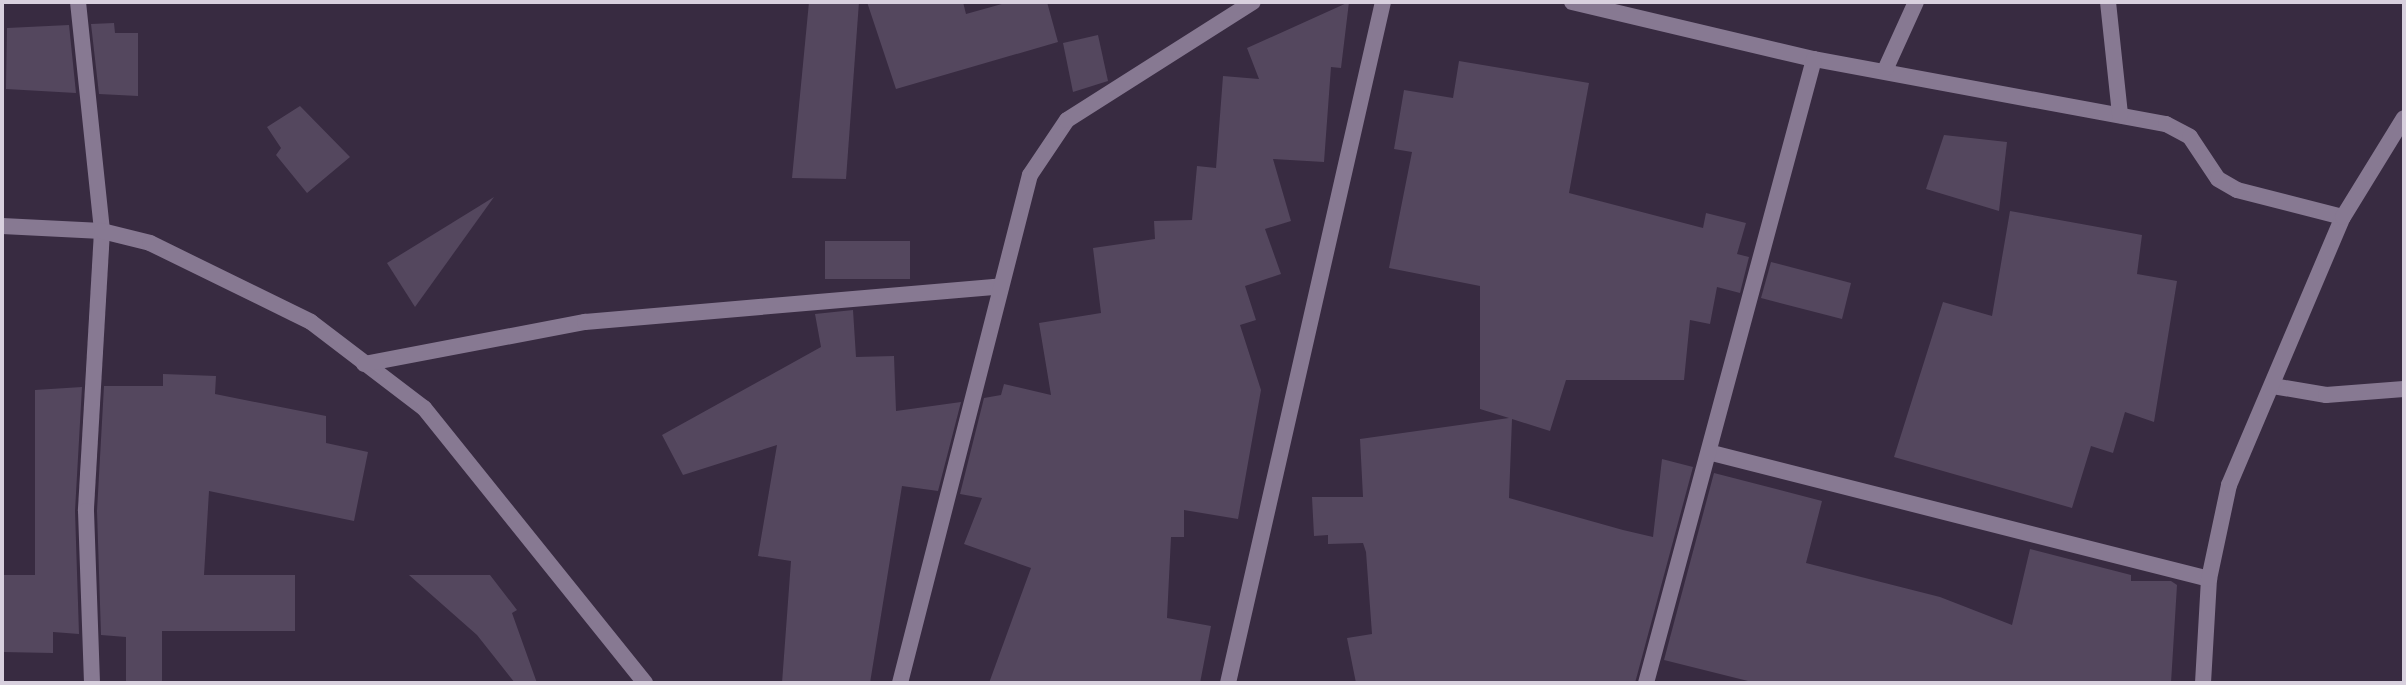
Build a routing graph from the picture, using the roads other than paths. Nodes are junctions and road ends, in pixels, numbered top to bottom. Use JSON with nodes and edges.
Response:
{"nodes":[{"id":1,"x":78,"y":2,"type":"edge"},
{"id":2,"x":1253,"y":2,"type":"edge"},
{"id":3,"x":1383,"y":2,"type":"edge"},
{"id":4,"x":1572,"y":2,"type":"edge"},
{"id":5,"x":1916,"y":2,"type":"edge"},
{"id":6,"x":2108,"y":2,"type":"edge"},
{"id":7,"x":1814,"y":59,"type":"junction"},
{"id":8,"x":1886,"y":68,"type":"junction"},
{"id":9,"x":2120,"y":115,"type":"junction"},
{"id":10,"x":2404,"y":118,"type":"edge"},
{"id":11,"x":2343,"y":217,"type":"junction"},
{"id":12,"x":2,"y":226,"type":"edge"},
{"id":13,"x":102,"y":231,"type":"junction"},
{"id":14,"x":997,"y":287,"type":"junction"},
{"id":15,"x":364,"y":364,"type":"junction"},
{"id":16,"x":2273,"y":386,"type":"junction"},
{"id":17,"x":2404,"y":389,"type":"edge"},
{"id":18,"x":1712,"y":453,"type":"junction"},
{"id":19,"x":2209,"y":579,"type":"junction"},
{"id":20,"x":92,"y":683,"type":"edge"},
{"id":21,"x":645,"y":683,"type":"edge"},
{"id":22,"x":900,"y":683,"type":"edge"},
{"id":23,"x":1228,"y":683,"type":"edge"},
{"id":24,"x":1646,"y":683,"type":"edge"},
{"id":25,"x":2203,"y":683,"type":"edge"}],
"edges":[{"from":1,"to":13,"type":"street"},
{"from":2,"to":14,"type":"street"},
{"from":3,"to":23,"type":"street"},
{"from":4,"to":7,"type":"street"},
{"from":5,"to":8,"type":"street"},
{"from":6,"to":9,"type":"street"},
{"from":7,"to":8,"type":"street"},
{"from":7,"to":18,"type":"street"},
{"from":8,"to":9,"type":"street"},
{"from":9,"to":11,"type":"street"},
{"from":10,"to":11,"type":"street"},
{"from":11,"to":16,"type":"street"},
{"from":12,"to":13,"type":"street"},
{"from":13,"to":15,"type":"street"},
{"from":13,"to":20,"type":"street"},
{"from":14,"to":15,"type":"street"},
{"from":14,"to":22,"type":"street"},
{"from":15,"to":21,"type":"street"},
{"from":16,"to":17,"type":"street"},
{"from":16,"to":19,"type":"street"},
{"from":18,"to":19,"type":"street"},
{"from":18,"to":24,"type":"street"},
{"from":19,"to":25,"type":"street"}]}
